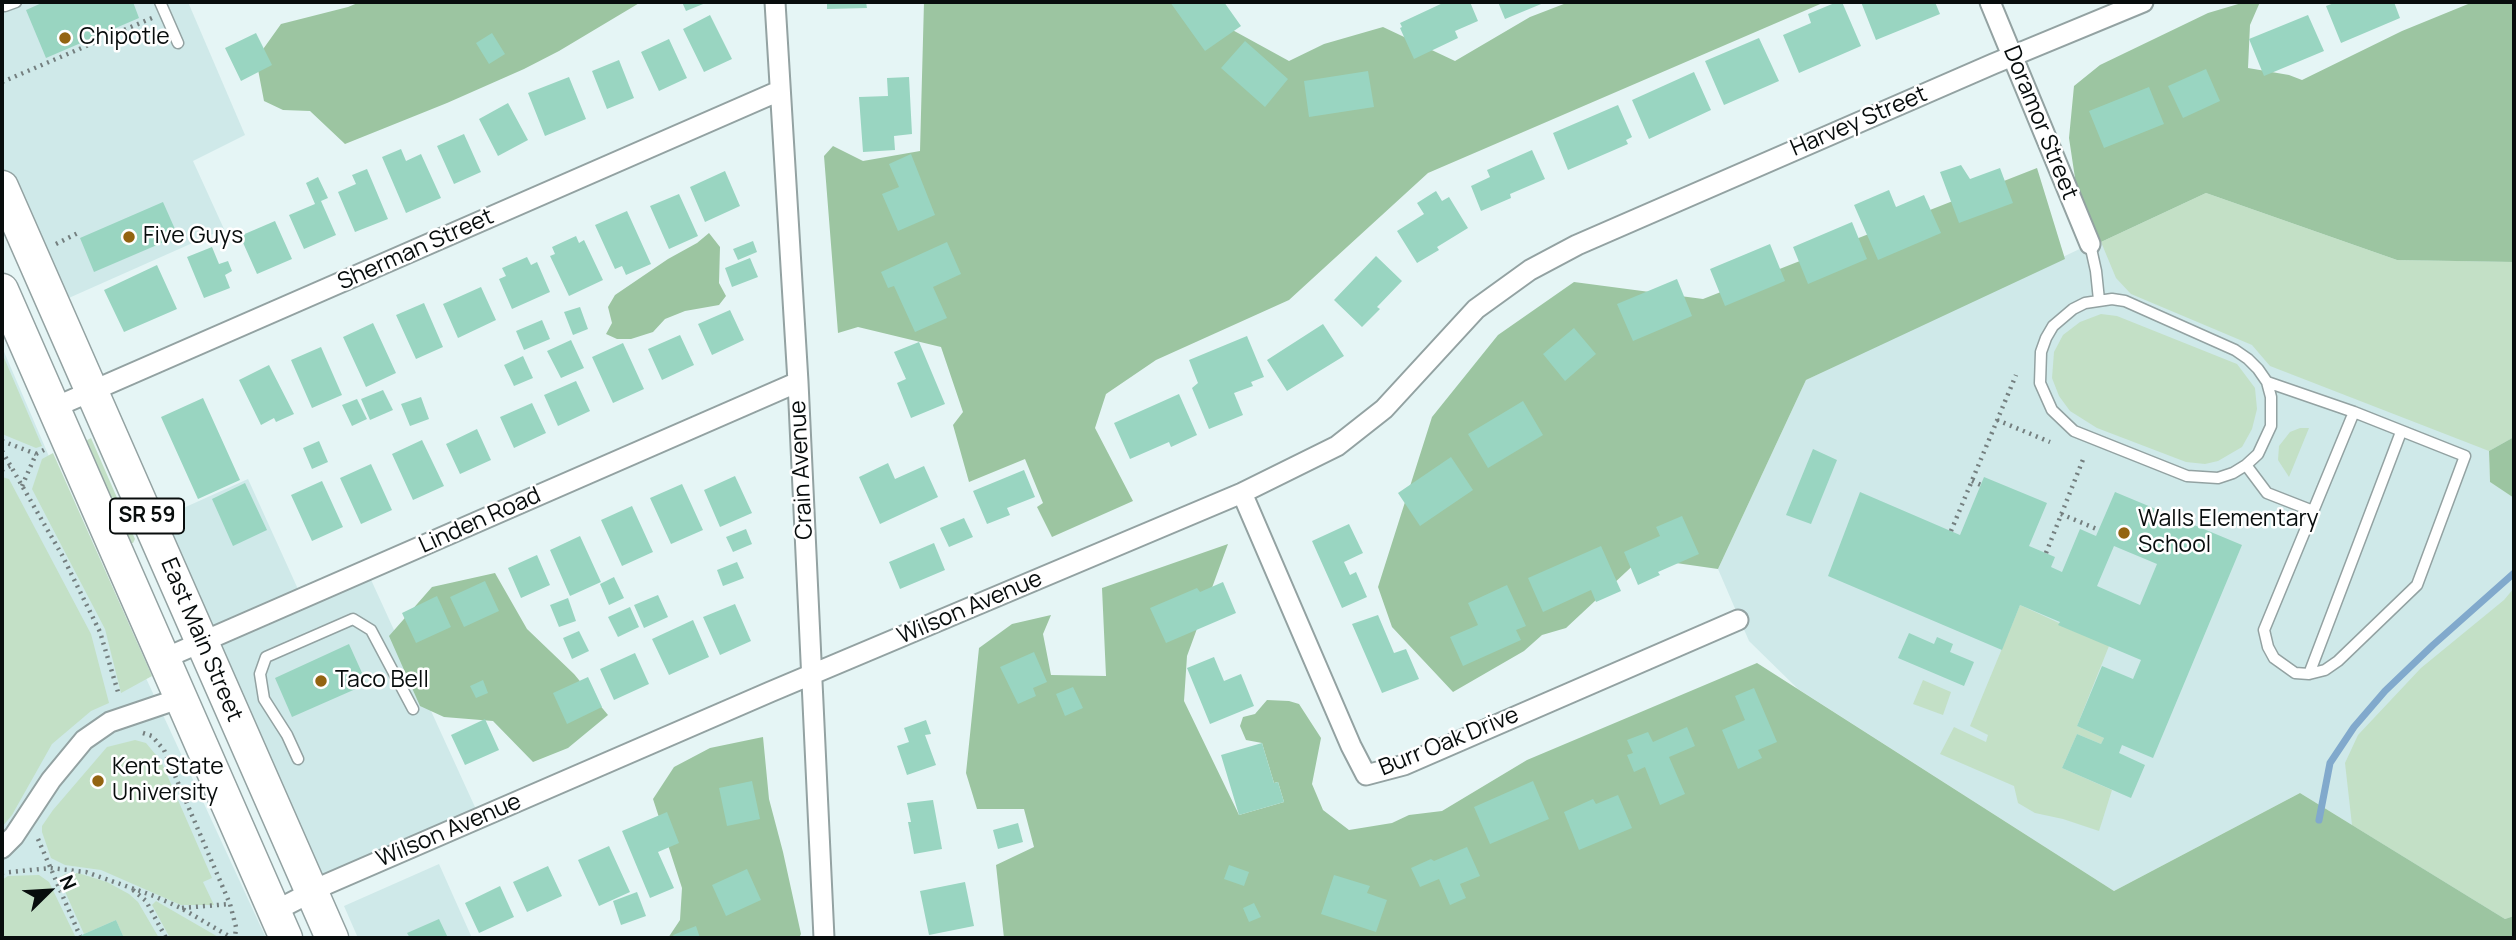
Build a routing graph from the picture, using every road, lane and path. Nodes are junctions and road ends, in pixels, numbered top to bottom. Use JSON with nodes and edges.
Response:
{"nodes":[{"id":1,"x":16,"y":2,"type":"edge"},
{"id":2,"x":160,"y":2,"type":"edge"},
{"id":3,"x":775,"y":2,"type":"edge"},
{"id":4,"x":1990,"y":2,"type":"edge"},
{"id":5,"x":2143,"y":2,"type":"edge"},
{"id":6,"x":5,"y":6,"type":"dead end"},
{"id":7,"x":165,"y":12,"type":"junction"},
{"id":8,"x":178,"y":43,"type":"dead end"},
{"id":9,"x":2013,"y":56,"type":"junction"},
{"id":10,"x":2,"y":82,"type":"edge"},
{"id":11,"x":779,"y":91,"type":"junction"},
{"id":12,"x":2,"y":187,"type":"edge"},
{"id":13,"x":80,"y":232,"type":"dead end"},
{"id":14,"x":2090,"y":244,"type":"joint"},
{"id":15,"x":1577,"y":245,"type":"joint"},
{"id":16,"x":46,"y":249,"type":"dead end"},
{"id":17,"x":2,"y":290,"type":"edge"},
{"id":18,"x":2098,"y":300,"type":"junction"},
{"id":19,"x":2016,"y":375,"type":"dead end"},
{"id":20,"x":797,"y":382,"type":"junction"},
{"id":21,"x":2267,"y":382,"type":"junction"},
{"id":22,"x":91,"y":391,"type":"junction"},
{"id":23,"x":53,"y":408,"type":"junction"},
{"id":24,"x":2354,"y":412,"type":"junction"},
{"id":25,"x":1997,"y":420,"type":"junction"},
{"id":26,"x":2401,"y":432,"type":"junction"},
{"id":27,"x":2,"y":441,"type":"edge"},
{"id":28,"x":2050,"y":442,"type":"dead end"},
{"id":29,"x":2,"y":452,"type":"edge"},
{"id":30,"x":2084,"y":457,"type":"dead end"},
{"id":31,"x":2246,"y":465,"type":"junction"},
{"id":32,"x":10,"y":466,"type":"junction"},
{"id":33,"x":2,"y":470,"type":"edge"},
{"id":34,"x":1972,"y":481,"type":"junction"},
{"id":35,"x":1981,"y":485,"type":"dead end"},
{"id":36,"x":22,"y":486,"type":"junction"},
{"id":37,"x":1242,"y":493,"type":"junction"},
{"id":38,"x":2313,"y":511,"type":"junction"},
{"id":39,"x":2062,"y":514,"type":"junction"},
{"id":40,"x":2099,"y":530,"type":"dead end"},
{"id":41,"x":1951,"y":531,"type":"dead end"},
{"id":42,"x":2046,"y":553,"type":"dead end"},
{"id":43,"x":1738,"y":620,"type":"dead end"},
{"id":44,"x":202,"y":642,"type":"junction"},
{"id":45,"x":163,"y":659,"type":"junction"},
{"id":46,"x":2309,"y":674,"type":"junction"},
{"id":47,"x":811,"y":675,"type":"junction"},
{"id":48,"x":118,"y":692,"type":"dead end"},
{"id":49,"x":181,"y":698,"type":"junction"},
{"id":50,"x":413,"y":709,"type":"dead end"},
{"id":51,"x":133,"y":730,"type":"dead end"},
{"id":52,"x":298,"y":759,"type":"dead end"},
{"id":53,"x":30,"y":811,"type":"junction"},
{"id":54,"x":2,"y":848,"type":"edge"},
{"id":55,"x":50,"y":868,"type":"junction"},
{"id":56,"x":2,"y":873,"type":"edge"},
{"id":57,"x":130,"y":888,"type":"junction"},
{"id":58,"x":312,"y":892,"type":"junction"},
{"id":59,"x":230,"y":904,"type":"junction"},
{"id":60,"x":181,"y":908,"type":"junction"},
{"id":61,"x":281,"y":924,"type":"edge"},
{"id":62,"x":80,"y":936,"type":"dead end"},
{"id":63,"x":166,"y":938,"type":"edge"},
{"id":64,"x":234,"y":938,"type":"edge"},
{"id":65,"x":332,"y":938,"type":"edge"},
{"id":66,"x":824,"y":938,"type":"edge"}],
"edges":[{"from":1,"to":6,"type":"lane"},
{"from":2,"to":7,"type":"lane"},
{"from":3,"to":11,"type":"street","name":"Crain Avenue"},
{"from":4,"to":9,"type":"street","name":"Doramor Street"},
{"from":5,"to":9,"type":"street","name":"Harvey Street"},
{"from":7,"to":8,"type":"lane"},
{"from":7,"to":10,"type":"path"},
{"from":9,"to":14,"type":"street","name":"Doramor Street"},
{"from":9,"to":15,"type":"street","name":"Harvey Street"},
{"from":11,"to":20,"type":"street","name":"Crain Avenue"},
{"from":11,"to":22,"type":"street","name":"Sherman Street"},
{"from":12,"to":22,"type":"main road","name":"East Main Street","number":"SR 59"},
{"from":13,"to":16,"type":"path"},
{"from":14,"to":18,"type":"lane"},
{"from":15,"to":37,"type":"street","name":"Wilson Avenue"},
{"from":17,"to":23,"type":"main road","name":"East Main Street","number":"SR 59"},
{"from":18,"to":21,"type":"lane"},
{"from":18,"to":31,"type":"lane"},
{"from":19,"to":25,"type":"path"},
{"from":20,"to":44,"type":"street","name":"Linden Road"},
{"from":20,"to":47,"type":"street","name":"Crain Avenue"},
{"from":21,"to":24,"type":"lane"},
{"from":21,"to":31,"type":"lane"},
{"from":22,"to":23,"type":"street","name":"Sherman Street"},
{"from":22,"to":44,"type":"main road","name":"East Main Street","number":"SR 59"},
{"from":23,"to":45,"type":"main road","name":"East Main Street","number":"SR 59"},
{"from":24,"to":26,"type":"lane"},
{"from":24,"to":38,"type":"lane"},
{"from":25,"to":28,"type":"path"},
{"from":25,"to":34,"type":"path"},
{"from":26,"to":46,"type":"lane"},
{"from":26,"to":46,"type":"lane"},
{"from":27,"to":36,"type":"path"},
{"from":29,"to":32,"type":"path"},
{"from":30,"to":39,"type":"path"},
{"from":31,"to":38,"type":"lane"},
{"from":32,"to":33,"type":"path"},
{"from":32,"to":36,"type":"path"},
{"from":34,"to":35,"type":"path"},
{"from":34,"to":41,"type":"path"},
{"from":36,"to":48,"type":"path"},
{"from":37,"to":43,"type":"street","name":"Burr Oak Drive"},
{"from":37,"to":47,"type":"street","name":"Wilson Avenue"},
{"from":38,"to":46,"type":"lane"},
{"from":39,"to":40,"type":"path"},
{"from":39,"to":42,"type":"path"},
{"from":44,"to":45,"type":"street","name":"Linden Road"},
{"from":44,"to":58,"type":"main road","name":"East Main Street","number":"SR 59"},
{"from":45,"to":49,"type":"main road","name":"East Main Street","number":"SR 59"},
{"from":47,"to":58,"type":"street","name":"Wilson Avenue"},
{"from":47,"to":66,"type":"street","name":"Crain Avenue"},
{"from":49,"to":53,"type":"street"},
{"from":49,"to":61,"type":"main road","name":"East Main Street","number":"SR 59"},
{"from":50,"to":52,"type":"lane"},
{"from":51,"to":59,"type":"path"},
{"from":53,"to":54,"type":"street"},
{"from":53,"to":55,"type":"path"},
{"from":55,"to":56,"type":"path"},
{"from":55,"to":57,"type":"path"},
{"from":55,"to":62,"type":"path"},
{"from":57,"to":60,"type":"path"},
{"from":57,"to":63,"type":"path"},
{"from":58,"to":61,"type":"street","name":"Wilson Avenue"},
{"from":58,"to":65,"type":"main road","name":"East Main Street","number":"SR 59"},
{"from":59,"to":60,"type":"path"},
{"from":59,"to":64,"type":"path"},
{"from":60,"to":64,"type":"path"}]}
